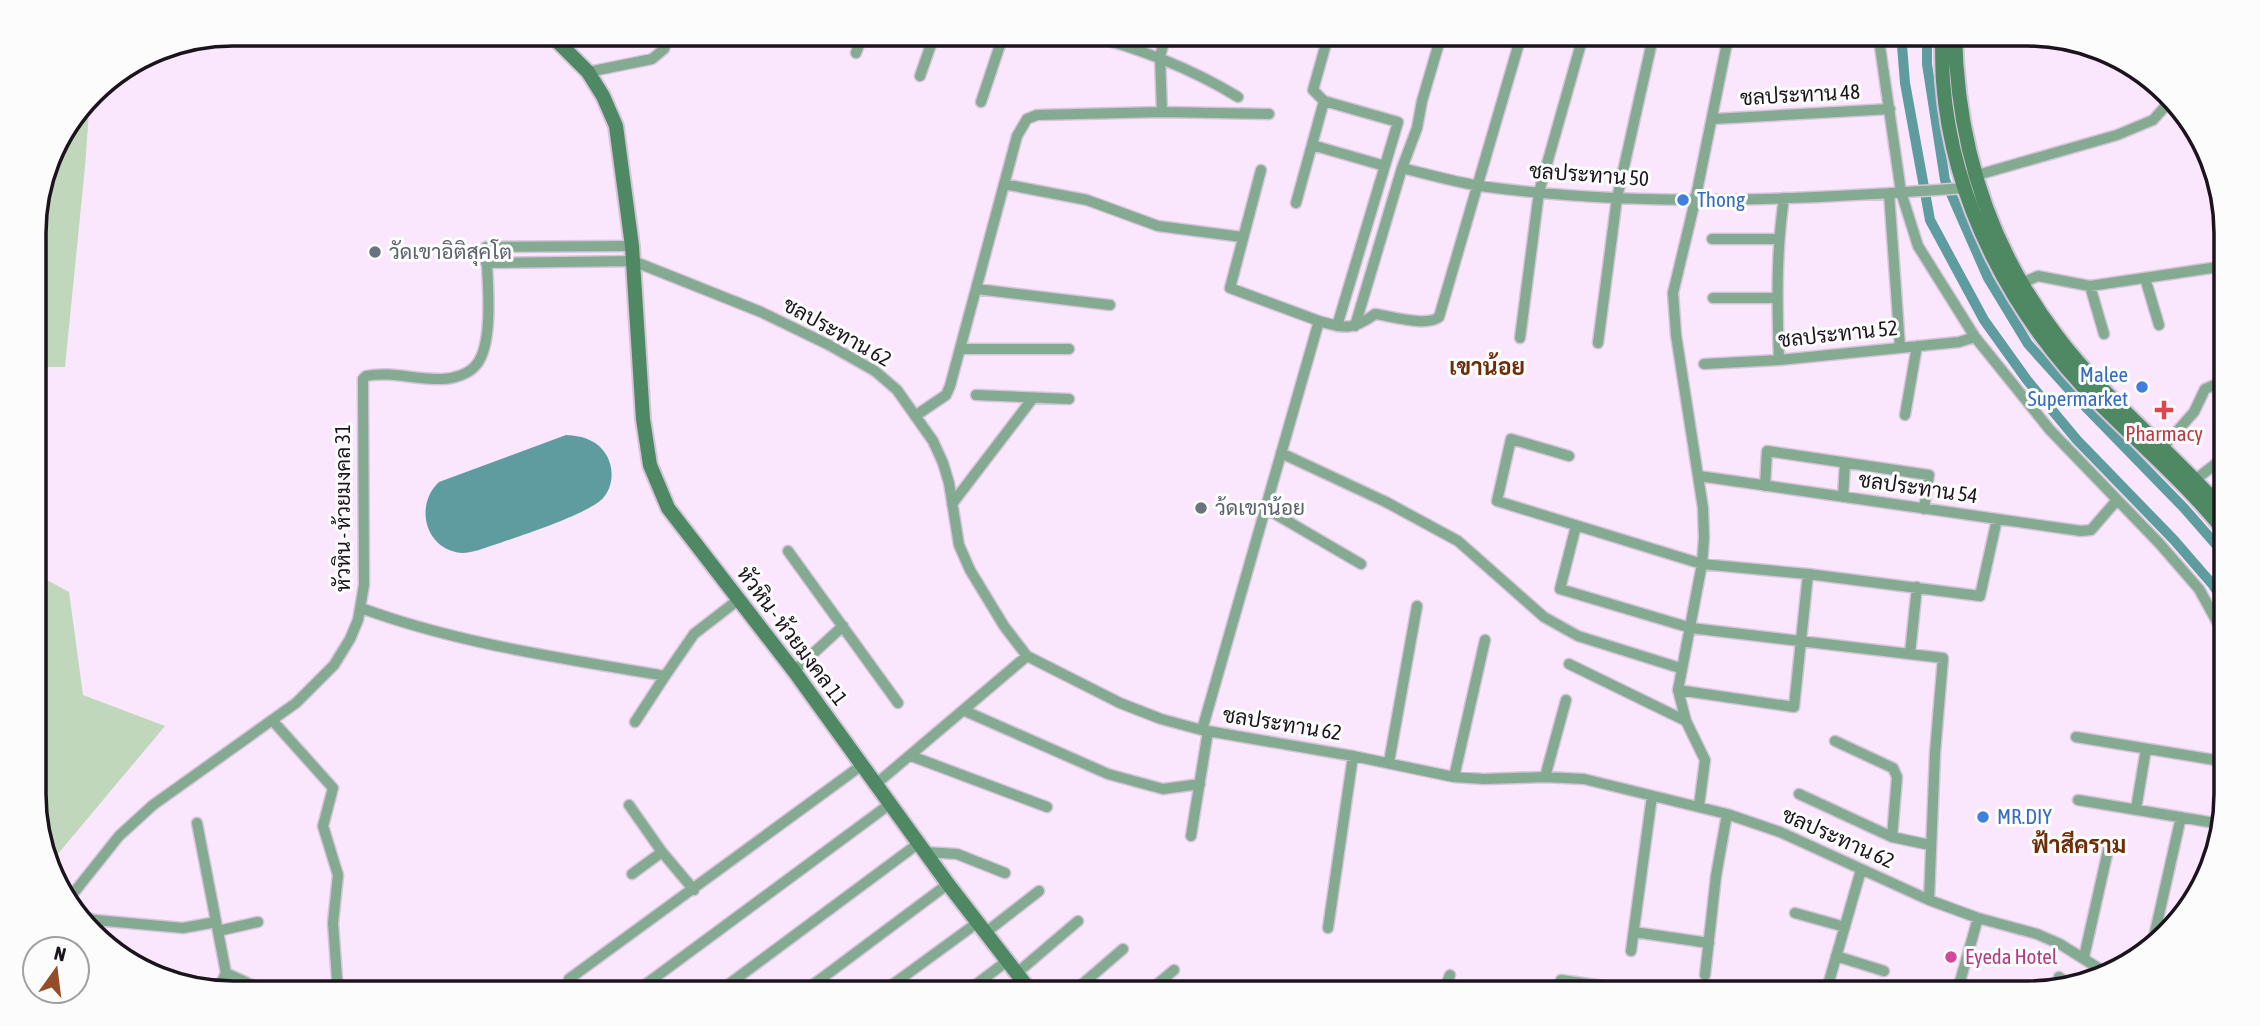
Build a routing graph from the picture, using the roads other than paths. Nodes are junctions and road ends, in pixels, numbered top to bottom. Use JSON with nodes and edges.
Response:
{"nodes":[{"id":1,"x":562,"y":46,"type":"edge"},
{"id":2,"x":665,"y":46,"type":"edge"},
{"id":3,"x":858,"y":46,"type":"edge"},
{"id":4,"x":930,"y":46,"type":"edge"},
{"id":5,"x":1000,"y":46,"type":"edge"},
{"id":6,"x":1123,"y":46,"type":"edge"},
{"id":7,"x":1163,"y":46,"type":"edge"},
{"id":8,"x":1325,"y":46,"type":"edge"},
{"id":9,"x":1438,"y":46,"type":"edge"},
{"id":10,"x":1518,"y":46,"type":"edge"},
{"id":11,"x":1580,"y":46,"type":"edge"},
{"id":12,"x":1651,"y":46,"type":"edge"},
{"id":13,"x":1727,"y":46,"type":"edge"},
{"id":14,"x":1880,"y":46,"type":"edge"},
{"id":15,"x":1942,"y":46,"type":"edge"},
{"id":16,"x":1956,"y":46,"type":"edge"},
{"id":17,"x":856,"y":53,"type":"dead end"},
{"id":18,"x":1160,"y":57,"type":"junction"},
{"id":19,"x":588,"y":72,"type":"junction"},
{"id":20,"x":920,"y":75,"type":"dead end"},
{"id":21,"x":1238,"y":97,"type":"dead end"},
{"id":22,"x":1324,"y":101,"type":"junction"},
{"id":23,"x":981,"y":102,"type":"dead end"},
{"id":24,"x":2165,"y":106,"type":"edge"},
{"id":25,"x":1890,"y":109,"type":"junction"},
{"id":26,"x":1162,"y":112,"type":"junction"},
{"id":27,"x":1269,"y":114,"type":"dead end"},
{"id":28,"x":1713,"y":120,"type":"junction"},
{"id":29,"x":1312,"y":145,"type":"junction"},
{"id":30,"x":1385,"y":166,"type":"junction"},
{"id":31,"x":1402,"y":168,"type":"junction"},
{"id":32,"x":1261,"y":170,"type":"dead end"},
{"id":33,"x":1974,"y":176,"type":"junction"},
{"id":34,"x":1004,"y":184,"type":"junction"},
{"id":35,"x":1477,"y":186,"type":"junction"},
{"id":36,"x":1964,"y":188,"type":"junction"},
{"id":37,"x":1539,"y":192,"type":"junction"},
{"id":38,"x":1901,"y":192,"type":"junction"},
{"id":39,"x":1889,"y":193,"type":"junction"},
{"id":40,"x":1617,"y":198,"type":"junction"},
{"id":41,"x":1784,"y":198,"type":"junction"},
{"id":42,"x":1695,"y":201,"type":"junction"},
{"id":43,"x":1296,"y":204,"type":"dead end"},
{"id":44,"x":1242,"y":237,"type":"junction"},
{"id":45,"x":1712,"y":239,"type":"dead end"},
{"id":46,"x":1778,"y":239,"type":"junction"},
{"id":47,"x":632,"y":254,"type":"junction"},
{"id":48,"x":486,"y":263,"type":"junction"},
{"id":49,"x":2214,"y":268,"type":"edge"},
{"id":50,"x":2145,"y":278,"type":"junction"},
{"id":51,"x":2022,"y":283,"type":"junction"},
{"id":52,"x":2090,"y":286,"type":"junction"},
{"id":53,"x":977,"y":289,"type":"junction"},
{"id":54,"x":1713,"y":298,"type":"dead end"},
{"id":55,"x":1777,"y":298,"type":"junction"},
{"id":56,"x":1110,"y":305,"type":"dead end"},
{"id":57,"x":1319,"y":321,"type":"junction"},
{"id":58,"x":2159,"y":325,"type":"dead end"},
{"id":59,"x":1337,"y":326,"type":"junction"},
{"id":60,"x":1355,"y":326,"type":"junction"},
{"id":61,"x":2104,"y":334,"type":"dead end"},
{"id":62,"x":1975,"y":337,"type":"junction"},
{"id":63,"x":1520,"y":338,"type":"dead end"},
{"id":64,"x":1598,"y":343,"type":"dead end"},
{"id":65,"x":1917,"y":346,"type":"junction"},
{"id":66,"x":1900,"y":347,"type":"junction"},
{"id":67,"x":960,"y":349,"type":"junction"},
{"id":68,"x":1069,"y":349,"type":"dead end"},
{"id":69,"x":1779,"y":360,"type":"junction"},
{"id":70,"x":1704,"y":364,"type":"dead end"},
{"id":71,"x":2214,"y":386,"type":"edge"},
{"id":72,"x":976,"y":395,"type":"dead end"},
{"id":73,"x":1032,"y":398,"type":"junction"},
{"id":74,"x":1069,"y":399,"type":"dead end"},
{"id":75,"x":1905,"y":415,"type":"dead end"},
{"id":76,"x":915,"y":416,"type":"junction"},
{"id":77,"x":2163,"y":447,"type":"junction"},
{"id":78,"x":1281,"y":453,"type":"junction"},
{"id":79,"x":1569,"y":456,"type":"dead end"},
{"id":80,"x":1845,"y":463,"type":"junction"},
{"id":81,"x":2214,"y":465,"type":"edge"},
{"id":82,"x":1699,"y":476,"type":"junction"},
{"id":83,"x":2196,"y":479,"type":"junction"},
{"id":84,"x":1765,"y":486,"type":"junction"},
{"id":85,"x":2214,"y":492,"type":"edge"},
{"id":86,"x":2210,"y":495,"type":"junction"},
{"id":87,"x":1843,"y":497,"type":"junction"},
{"id":88,"x":2117,"y":500,"type":"junction"},
{"id":89,"x":2214,"y":500,"type":"edge"},
{"id":90,"x":951,"y":504,"type":"junction"},
{"id":91,"x":1265,"y":509,"type":"junction"},
{"id":92,"x":1924,"y":509,"type":"junction"},
{"id":93,"x":1997,"y":519,"type":"junction"},
{"id":94,"x":2214,"y":520,"type":"edge"},
{"id":95,"x":1576,"y":526,"type":"junction"},
{"id":96,"x":788,"y":551,"type":"dead end"},
{"id":97,"x":1361,"y":564,"type":"dead end"},
{"id":98,"x":1702,"y":564,"type":"junction"},
{"id":99,"x":1808,"y":574,"type":"junction"},
{"id":100,"x":1917,"y":587,"type":"junction"},
{"id":101,"x":738,"y":600,"type":"junction"},
{"id":102,"x":1417,"y":606,"type":"dead end"},
{"id":103,"x":361,"y":608,"type":"junction"},
{"id":104,"x":2214,"y":616,"type":"edge"},
{"id":105,"x":843,"y":626,"type":"junction"},
{"id":106,"x":1691,"y":628,"type":"junction"},
{"id":107,"x":1485,"y":639,"type":"dead end"},
{"id":108,"x":1801,"y":641,"type":"junction"},
{"id":109,"x":1910,"y":653,"type":"junction"},
{"id":110,"x":1027,"y":656,"type":"junction"},
{"id":111,"x":1569,"y":664,"type":"dead end"},
{"id":112,"x":1680,"y":668,"type":"junction"},
{"id":113,"x":794,"y":671,"type":"junction"},
{"id":114,"x":665,"y":676,"type":"junction"},
{"id":115,"x":1678,"y":690,"type":"junction"},
{"id":116,"x":1566,"y":700,"type":"dead end"},
{"id":117,"x":898,"y":703,"type":"dead end"},
{"id":118,"x":965,"y":710,"type":"junction"},
{"id":119,"x":272,"y":720,"type":"junction"},
{"id":120,"x":1686,"y":721,"type":"junction"},
{"id":121,"x":635,"y":722,"type":"dead end"},
{"id":122,"x":1205,"y":731,"type":"junction"},
{"id":123,"x":2077,"y":737,"type":"dead end"},
{"id":124,"x":1835,"y":741,"type":"dead end"},
{"id":125,"x":2146,"y":749,"type":"junction"},
{"id":126,"x":1353,"y":755,"type":"junction"},
{"id":127,"x":911,"y":756,"type":"junction"},
{"id":128,"x":2214,"y":760,"type":"edge"},
{"id":129,"x":1389,"y":762,"type":"junction"},
{"id":130,"x":862,"y":765,"type":"junction"},
{"id":131,"x":1454,"y":777,"type":"junction"},
{"id":132,"x":1545,"y":777,"type":"junction"},
{"id":133,"x":876,"y":784,"type":"junction"},
{"id":134,"x":1200,"y":784,"type":"junction"},
{"id":135,"x":1799,"y":794,"type":"dead end"},
{"id":136,"x":1652,"y":796,"type":"junction"},
{"id":137,"x":2078,"y":800,"type":"dead end"},
{"id":138,"x":890,"y":804,"type":"junction"},
{"id":139,"x":629,"y":805,"type":"dead end"},
{"id":140,"x":1699,"y":806,"type":"junction"},
{"id":141,"x":1047,"y":807,"type":"dead end"},
{"id":142,"x":2136,"y":809,"type":"junction"},
{"id":143,"x":1727,"y":814,"type":"junction"},
{"id":144,"x":2181,"y":817,"type":"junction"},
{"id":145,"x":2212,"y":822,"type":"edge"},
{"id":146,"x":197,"y":823,"type":"dead end"},
{"id":147,"x":1191,"y":836,"type":"dead end"},
{"id":148,"x":1892,"y":837,"type":"junction"},
{"id":149,"x":1930,"y":845,"type":"junction"},
{"id":150,"x":2109,"y":846,"type":"dead end"},
{"id":151,"x":922,"y":848,"type":"junction"},
{"id":152,"x":662,"y":852,"type":"junction"},
{"id":153,"x":1861,"y":870,"type":"junction"},
{"id":154,"x":1005,"y":873,"type":"dead end"},
{"id":155,"x":632,"y":874,"type":"dead end"},
{"id":156,"x":948,"y":884,"type":"junction"},
{"id":157,"x":694,"y":890,"type":"junction"},
{"id":158,"x":1039,"y":891,"type":"dead end"},
{"id":159,"x":74,"y":892,"type":"edge"},
{"id":160,"x":1929,"y":900,"type":"junction"},
{"id":161,"x":1795,"y":913,"type":"dead end"},
{"id":162,"x":1978,"y":918,"type":"junction"},
{"id":163,"x":95,"y":920,"type":"edge"},
{"id":164,"x":1078,"y":921,"type":"dead end"},
{"id":165,"x":258,"y":922,"type":"dead end"},
{"id":166,"x":217,"y":926,"type":"junction"},
{"id":167,"x":1845,"y":927,"type":"junction"},
{"id":168,"x":981,"y":928,"type":"junction"},
{"id":169,"x":1328,"y":928,"type":"dead end"},
{"id":170,"x":2156,"y":929,"type":"edge"},
{"id":171,"x":1634,"y":932,"type":"junction"},
{"id":172,"x":1709,"y":943,"type":"junction"},
{"id":173,"x":1123,"y":950,"type":"dead end"},
{"id":174,"x":1631,"y":951,"type":"dead end"},
{"id":175,"x":1836,"y":956,"type":"junction"},
{"id":176,"x":2084,"y":957,"type":"junction"},
{"id":177,"x":1007,"y":961,"type":"junction"},
{"id":178,"x":2097,"y":967,"type":"edge"},
{"id":179,"x":1174,"y":970,"type":"dead end"},
{"id":180,"x":1884,"y":971,"type":"dead end"},
{"id":181,"x":226,"y":973,"type":"junction"},
{"id":182,"x":1017,"y":973,"type":"junction"},
{"id":183,"x":1450,"y":975,"type":"dead end"},
{"id":184,"x":1705,"y":975,"type":"dead end"},
{"id":185,"x":569,"y":979,"type":"dead end"},
{"id":186,"x":223,"y":980,"type":"edge"},
{"id":187,"x":1162,"y":980,"type":"edge"},
{"id":188,"x":1448,"y":980,"type":"edge"},
{"id":189,"x":1829,"y":980,"type":"edge"},
{"id":190,"x":1960,"y":980,"type":"edge"},
{"id":191,"x":243,"y":981,"type":"edge"},
{"id":192,"x":337,"y":981,"type":"edge"},
{"id":193,"x":651,"y":981,"type":"edge"},
{"id":194,"x":734,"y":981,"type":"edge"},
{"id":195,"x":819,"y":981,"type":"edge"},
{"id":196,"x":900,"y":981,"type":"edge"},
{"id":197,"x":981,"y":981,"type":"edge"},
{"id":198,"x":1023,"y":981,"type":"edge"},
{"id":199,"x":1087,"y":981,"type":"edge"}],
"edges":[{"from":1,"to":19,"type":"street","name":"หัวหิน - ห้วยมงคล 11"},
{"from":2,"to":19,"type":"street"},
{"from":3,"to":17,"type":"street"},
{"from":4,"to":20,"type":"street"},
{"from":5,"to":23,"type":"street"},
{"from":6,"to":18,"type":"street"},
{"from":7,"to":18,"type":"street"},
{"from":8,"to":22,"type":"street"},
{"from":9,"to":31,"type":"street"},
{"from":10,"to":35,"type":"street"},
{"from":11,"to":37,"type":"street"},
{"from":12,"to":40,"type":"street"},
{"from":13,"to":28,"type":"street"},
{"from":14,"to":25,"type":"street"},
{"from":15,"to":36,"type":"street"},
{"from":16,"to":33,"type":"street"},
{"from":18,"to":21,"type":"street"},
{"from":18,"to":26,"type":"street"},
{"from":19,"to":47,"type":"street","name":"หัวหิน - ห้วยมงคล 11"},
{"from":22,"to":29,"type":"street"},
{"from":22,"to":30,"type":"street"},
{"from":24,"to":33,"type":"street"},
{"from":25,"to":28,"type":"street","name":"ชลประทาน 48"},
{"from":25,"to":38,"type":"street"},
{"from":26,"to":27,"type":"street"},
{"from":26,"to":34,"type":"street"},
{"from":28,"to":42,"type":"street"},
{"from":29,"to":30,"type":"street"},
{"from":29,"to":43,"type":"street"},
{"from":30,"to":59,"type":"street"},
{"from":31,"to":35,"type":"street","name":"ชลประทาน 50"},
{"from":31,"to":60,"type":"street"},
{"from":32,"to":44,"type":"street"},
{"from":33,"to":51,"type":"street"},
{"from":34,"to":44,"type":"street"},
{"from":34,"to":53,"type":"street"},
{"from":35,"to":37,"type":"street","name":"ชลประทาน 50"},
{"from":35,"to":60,"type":"street"},
{"from":36,"to":38,"type":"street","name":"ชลประทาน 50"},
{"from":36,"to":94,"type":"street"},
{"from":37,"to":40,"type":"street","name":"ชลประทาน 50"},
{"from":37,"to":63,"type":"street"},
{"from":38,"to":39,"type":"street","name":"ชลประทาน 50"},
{"from":38,"to":62,"type":"street"},
{"from":39,"to":41,"type":"street","name":"ชลประทาน 50"},
{"from":39,"to":66,"type":"street"},
{"from":40,"to":42,"type":"street","name":"ชลประทาน 50"},
{"from":40,"to":64,"type":"street"},
{"from":41,"to":42,"type":"street","name":"ชลประทาน 50"},
{"from":41,"to":46,"type":"street"},
{"from":42,"to":82,"type":"street"},
{"from":44,"to":57,"type":"street"},
{"from":45,"to":46,"type":"street"},
{"from":46,"to":55,"type":"street"},
{"from":47,"to":48,"type":"street"},
{"from":47,"to":48,"type":"street"},
{"from":47,"to":76,"type":"street","name":"ชลประทาน 62"},
{"from":47,"to":101,"type":"street","name":"หัวหิน - ห้วยมงคล 11"},
{"from":48,"to":103,"type":"street","name":"หัวหิน - ห้วยมงคล 31"},
{"from":49,"to":50,"type":"street"},
{"from":50,"to":52,"type":"street"},
{"from":50,"to":58,"type":"street"},
{"from":51,"to":52,"type":"street"},
{"from":51,"to":77,"type":"street"},
{"from":52,"to":61,"type":"street"},
{"from":53,"to":56,"type":"street"},
{"from":53,"to":67,"type":"street"},
{"from":54,"to":55,"type":"street"},
{"from":55,"to":69,"type":"street"},
{"from":57,"to":59,"type":"street"},
{"from":57,"to":78,"type":"street"},
{"from":59,"to":60,"type":"street"},
{"from":62,"to":65,"type":"street","name":"ชลประทาน 52"},
{"from":62,"to":88,"type":"street"},
{"from":65,"to":66,"type":"street","name":"ชลประทาน 52"},
{"from":65,"to":75,"type":"street"},
{"from":66,"to":69,"type":"street","name":"ชลประทาน 52"},
{"from":67,"to":68,"type":"street"},
{"from":67,"to":76,"type":"street"},
{"from":69,"to":70,"type":"street","name":"ชลประทาน 52"},
{"from":71,"to":77,"type":"street"},
{"from":72,"to":73,"type":"street"},
{"from":73,"to":74,"type":"street"},
{"from":73,"to":90,"type":"street"},
{"from":76,"to":90,"type":"street","name":"ชลประทาน 62"},
{"from":77,"to":83,"type":"street"},
{"from":78,"to":91,"type":"street"},
{"from":78,"to":112,"type":"street"},
{"from":79,"to":95,"type":"street"},
{"from":80,"to":84,"type":"street"},
{"from":80,"to":87,"type":"street"},
{"from":80,"to":92,"type":"street"},
{"from":81,"to":83,"type":"street"},
{"from":82,"to":84,"type":"street","name":"ชลประทาน 54"},
{"from":82,"to":98,"type":"street"},
{"from":83,"to":86,"type":"street"},
{"from":84,"to":87,"type":"street","name":"ชลประทาน 54"},
{"from":85,"to":86,"type":"street"},
{"from":86,"to":89,"type":"street"},
{"from":87,"to":92,"type":"street","name":"ชลประทาน 54"},
{"from":88,"to":93,"type":"street","name":"ชลประทาน 54"},
{"from":88,"to":104,"type":"street"},
{"from":90,"to":110,"type":"street","name":"ชลประทาน 62"},
{"from":91,"to":97,"type":"street"},
{"from":91,"to":122,"type":"street"},
{"from":92,"to":93,"type":"street","name":"ชลประทาน 54"},
{"from":93,"to":100,"type":"street"},
{"from":95,"to":98,"type":"street"},
{"from":95,"to":106,"type":"street"},
{"from":96,"to":105,"type":"street"},
{"from":98,"to":99,"type":"street"},
{"from":98,"to":106,"type":"street"},
{"from":99,"to":100,"type":"street"},
{"from":99,"to":108,"type":"street"},
{"from":100,"to":109,"type":"street"},
{"from":101,"to":113,"type":"street","name":"หัวหิน - ห้วยมงคล 11"},
{"from":101,"to":114,"type":"street"},
{"from":102,"to":129,"type":"street"},
{"from":103,"to":114,"type":"street"},
{"from":103,"to":119,"type":"street","name":"หัวหิน - ห้วยมงคล 31"},
{"from":105,"to":113,"type":"street"},
{"from":105,"to":117,"type":"street"},
{"from":106,"to":108,"type":"street"},
{"from":106,"to":112,"type":"street"},
{"from":107,"to":131,"type":"street"},
{"from":108,"to":109,"type":"street"},
{"from":108,"to":115,"type":"street"},
{"from":109,"to":149,"type":"street"},
{"from":110,"to":118,"type":"street"},
{"from":110,"to":122,"type":"street","name":"ชลประทาน 62"},
{"from":111,"to":120,"type":"street"},
{"from":112,"to":115,"type":"street"},
{"from":113,"to":130,"type":"street","name":"หัวหิน - ห้วยมงคล 11"},
{"from":114,"to":121,"type":"street"},
{"from":115,"to":120,"type":"street"},
{"from":116,"to":132,"type":"street"},
{"from":118,"to":127,"type":"street"},
{"from":118,"to":134,"type":"street"},
{"from":119,"to":159,"type":"street","name":"หัวหิน - ห้วยมงคล 31"},
{"from":119,"to":192,"type":"street"},
{"from":120,"to":140,"type":"street"},
{"from":122,"to":126,"type":"street","name":"ชลประทาน 62"},
{"from":122,"to":134,"type":"street"},
{"from":123,"to":125,"type":"street"},
{"from":124,"to":148,"type":"street"},
{"from":125,"to":128,"type":"street"},
{"from":125,"to":142,"type":"street"},
{"from":126,"to":129,"type":"street","name":"ชลประทาน 62"},
{"from":126,"to":169,"type":"street"},
{"from":127,"to":133,"type":"street"},
{"from":127,"to":141,"type":"street"},
{"from":129,"to":131,"type":"street","name":"ชลประทาน 62"},
{"from":130,"to":133,"type":"street","name":"หัวหิน - ห้วยมงคล 11"},
{"from":130,"to":157,"type":"street"},
{"from":131,"to":132,"type":"street","name":"ชลประทาน 62"},
{"from":132,"to":136,"type":"street","name":"ชลประทาน 62"},
{"from":133,"to":138,"type":"street","name":"หัวหิน - ห้วยมงคล 11"},
{"from":134,"to":147,"type":"street"},
{"from":135,"to":148,"type":"street"},
{"from":136,"to":140,"type":"street","name":"ชลประทาน 62"},
{"from":136,"to":171,"type":"street"},
{"from":137,"to":142,"type":"street"},
{"from":138,"to":151,"type":"street","name":"หัวหิน - ห้วยมงคล 11"},
{"from":138,"to":193,"type":"street"},
{"from":139,"to":152,"type":"street"},
{"from":140,"to":143,"type":"street","name":"ชลประทาน 62"},
{"from":142,"to":144,"type":"street"},
{"from":143,"to":153,"type":"street","name":"ชลประทาน 62"},
{"from":143,"to":172,"type":"street"},
{"from":144,"to":145,"type":"street"},
{"from":144,"to":170,"type":"street"},
{"from":146,"to":166,"type":"street"},
{"from":148,"to":149,"type":"street"},
{"from":149,"to":160,"type":"street"},
{"from":150,"to":176,"type":"street"},
{"from":151,"to":154,"type":"street"},
{"from":151,"to":156,"type":"street","name":"หัวหิน - ห้วยมงคล 11"},
{"from":151,"to":194,"type":"street"},
{"from":152,"to":155,"type":"street"},
{"from":152,"to":157,"type":"street"},
{"from":153,"to":160,"type":"street","name":"ชลประทาน 62"},
{"from":153,"to":167,"type":"street"},
{"from":156,"to":168,"type":"street","name":"หัวหิน - ห้วยมงคล 11"},
{"from":156,"to":195,"type":"street"},
{"from":157,"to":185,"type":"street"},
{"from":158,"to":168,"type":"street"},
{"from":160,"to":162,"type":"street","name":"ชลประทาน 62"},
{"from":161,"to":167,"type":"street"},
{"from":162,"to":176,"type":"street","name":"ชลประทาน 62"},
{"from":162,"to":190,"type":"street"},
{"from":163,"to":166,"type":"street"},
{"from":164,"to":182,"type":"street"},
{"from":165,"to":166,"type":"street"},
{"from":166,"to":181,"type":"street"},
{"from":167,"to":175,"type":"street"},
{"from":168,"to":177,"type":"street","name":"หัวหิน - ห้วยมงคล 11"},
{"from":168,"to":196,"type":"street"},
{"from":171,"to":172,"type":"street"},
{"from":171,"to":174,"type":"street"},
{"from":172,"to":184,"type":"street"},
{"from":173,"to":199,"type":"street"},
{"from":175,"to":180,"type":"street"},
{"from":175,"to":189,"type":"street"},
{"from":176,"to":178,"type":"street","name":"ชลประทาน 62"},
{"from":177,"to":182,"type":"street","name":"หัวหิน - ห้วยมงคล 11"},
{"from":177,"to":197,"type":"street"},
{"from":179,"to":187,"type":"street"},
{"from":181,"to":186,"type":"street"},
{"from":181,"to":191,"type":"street"},
{"from":182,"to":198,"type":"street","name":"หัวหิน - ห้วยมงคล 11"},
{"from":183,"to":188,"type":"street"}]}
